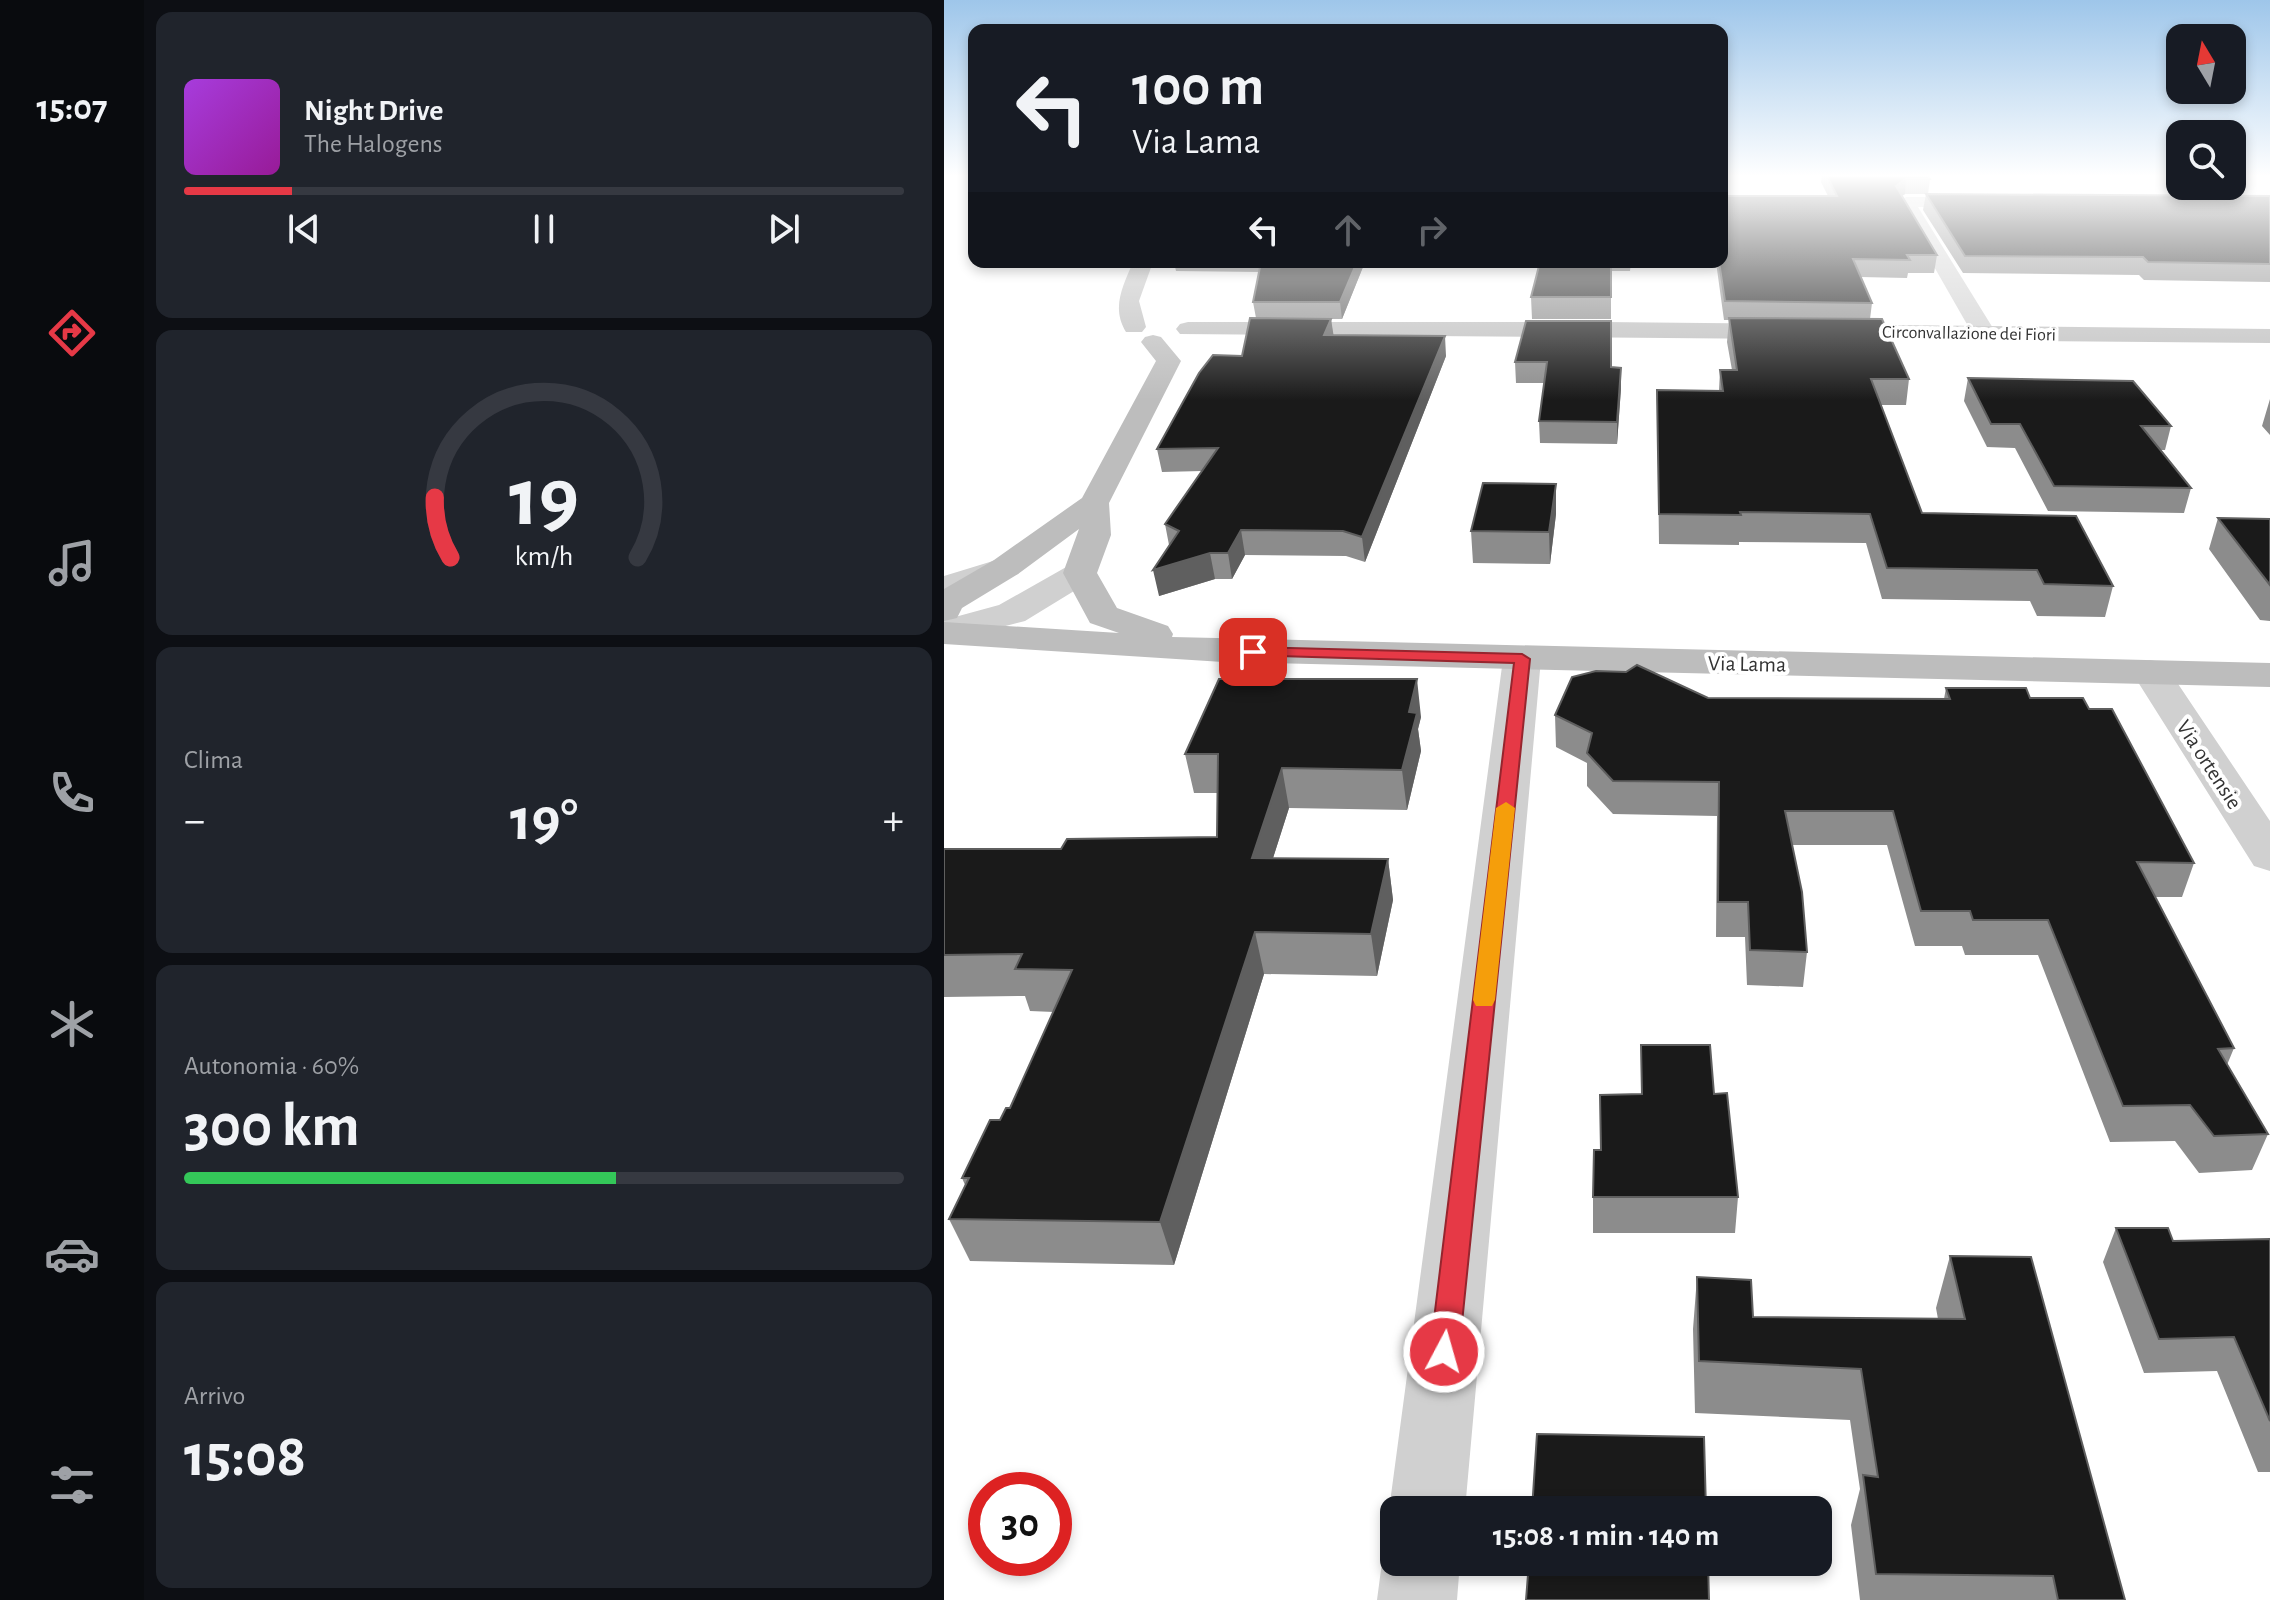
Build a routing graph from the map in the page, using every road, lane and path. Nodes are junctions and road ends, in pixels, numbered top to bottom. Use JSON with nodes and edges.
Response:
{"nodes":[{"id":1,"x":1935,"y":251,"type":"edge"},
{"id":2,"x":1141,"y":268,"type":"edge"},
{"id":3,"x":1984,"y":333,"type":"junction"},
{"id":4,"x":1143,"y":334,"type":"junction"},
{"id":5,"x":2270,"y":336,"type":"edge"},
{"id":6,"x":1094,"y":503,"type":"junction"},
{"id":7,"x":1080,"y":573,"type":"junction"},
{"id":8,"x":944,"y":611,"type":"edge"},
{"id":9,"x":1223,"y":651,"type":"junction"},
{"id":10,"x":1522,"y":659,"type":"junction"},
{"id":11,"x":2150,"y":671,"type":"junction"},
{"id":12,"x":2270,"y":675,"type":"edge"},
{"id":13,"x":2270,"y":856,"type":"edge"},
{"id":14,"x":1429,"y":1496,"type":"edge"},
{"id":15,"x":1420,"y":1576,"type":"edge"},
{"id":16,"x":1417,"y":1600,"type":"edge"}],
"edges":[{"from":1,"to":3,"type":"street"},
{"from":2,"to":4,"type":"street"},
{"from":3,"to":4,"type":"street","name":"Circonvallazione dei Fiori"},
{"from":3,"to":5,"type":"street","name":"Circonvallazione dei Fiori"},
{"from":4,"to":6,"type":"street"},
{"from":6,"to":7,"type":"street"},
{"from":6,"to":8,"type":"street"},
{"from":7,"to":8,"type":"street"},
{"from":7,"to":9,"type":"street"},
{"from":8,"to":9,"type":"street"},
{"from":9,"to":10,"type":"street","name":"Via Lama"},
{"from":10,"to":11,"type":"street","name":"Via Lama"},
{"from":10,"to":14,"type":"street"},
{"from":11,"to":12,"type":"street","name":"Via Lama"},
{"from":11,"to":13,"type":"street","name":"Via ortensie"},
{"from":15,"to":16,"type":"street"}]}
